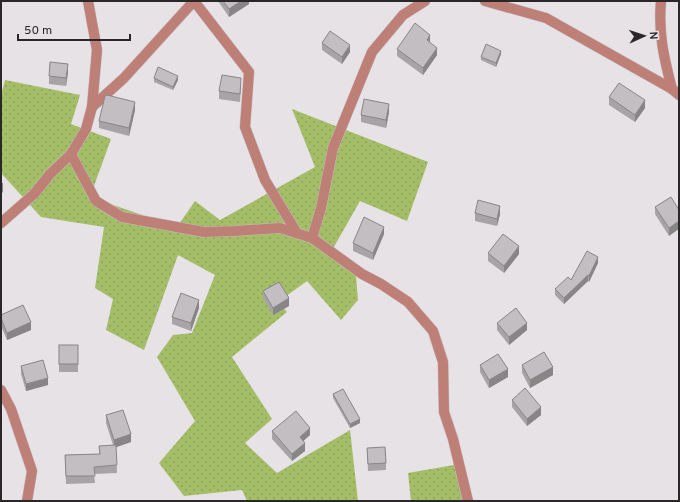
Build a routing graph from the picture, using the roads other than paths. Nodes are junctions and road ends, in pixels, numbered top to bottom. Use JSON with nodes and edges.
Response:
{"nodes":[{"id":1,"x":88,"y":1,"type":"edge"},
{"id":2,"x":194,"y":1,"type":"edge"},
{"id":3,"x":425,"y":1,"type":"edge"},
{"id":4,"x":485,"y":1,"type":"edge"},
{"id":5,"x":661,"y":1,"type":"edge"},
{"id":6,"x":676,"y":92,"type":"edge"},
{"id":7,"x":92,"y":107,"type":"junction"},
{"id":8,"x":71,"y":154,"type":"junction"},
{"id":9,"x":1,"y":223,"type":"edge"},
{"id":10,"x":297,"y":233,"type":"junction"},
{"id":11,"x":312,"y":238,"type":"junction"},
{"id":12,"x":1,"y":390,"type":"edge"},
{"id":13,"x":27,"y":501,"type":"edge"},
{"id":14,"x":468,"y":501,"type":"edge"}],
"edges":[{"from":1,"to":7,"type":"street"},
{"from":2,"to":7,"type":"street"},
{"from":2,"to":10,"type":"street"},
{"from":3,"to":11,"type":"street"},
{"from":4,"to":6,"type":"street"},
{"from":5,"to":6,"type":"street"},
{"from":7,"to":8,"type":"street"},
{"from":8,"to":9,"type":"street"},
{"from":8,"to":10,"type":"street"},
{"from":10,"to":11,"type":"street"},
{"from":11,"to":14,"type":"street"},
{"from":12,"to":13,"type":"street"}]}
